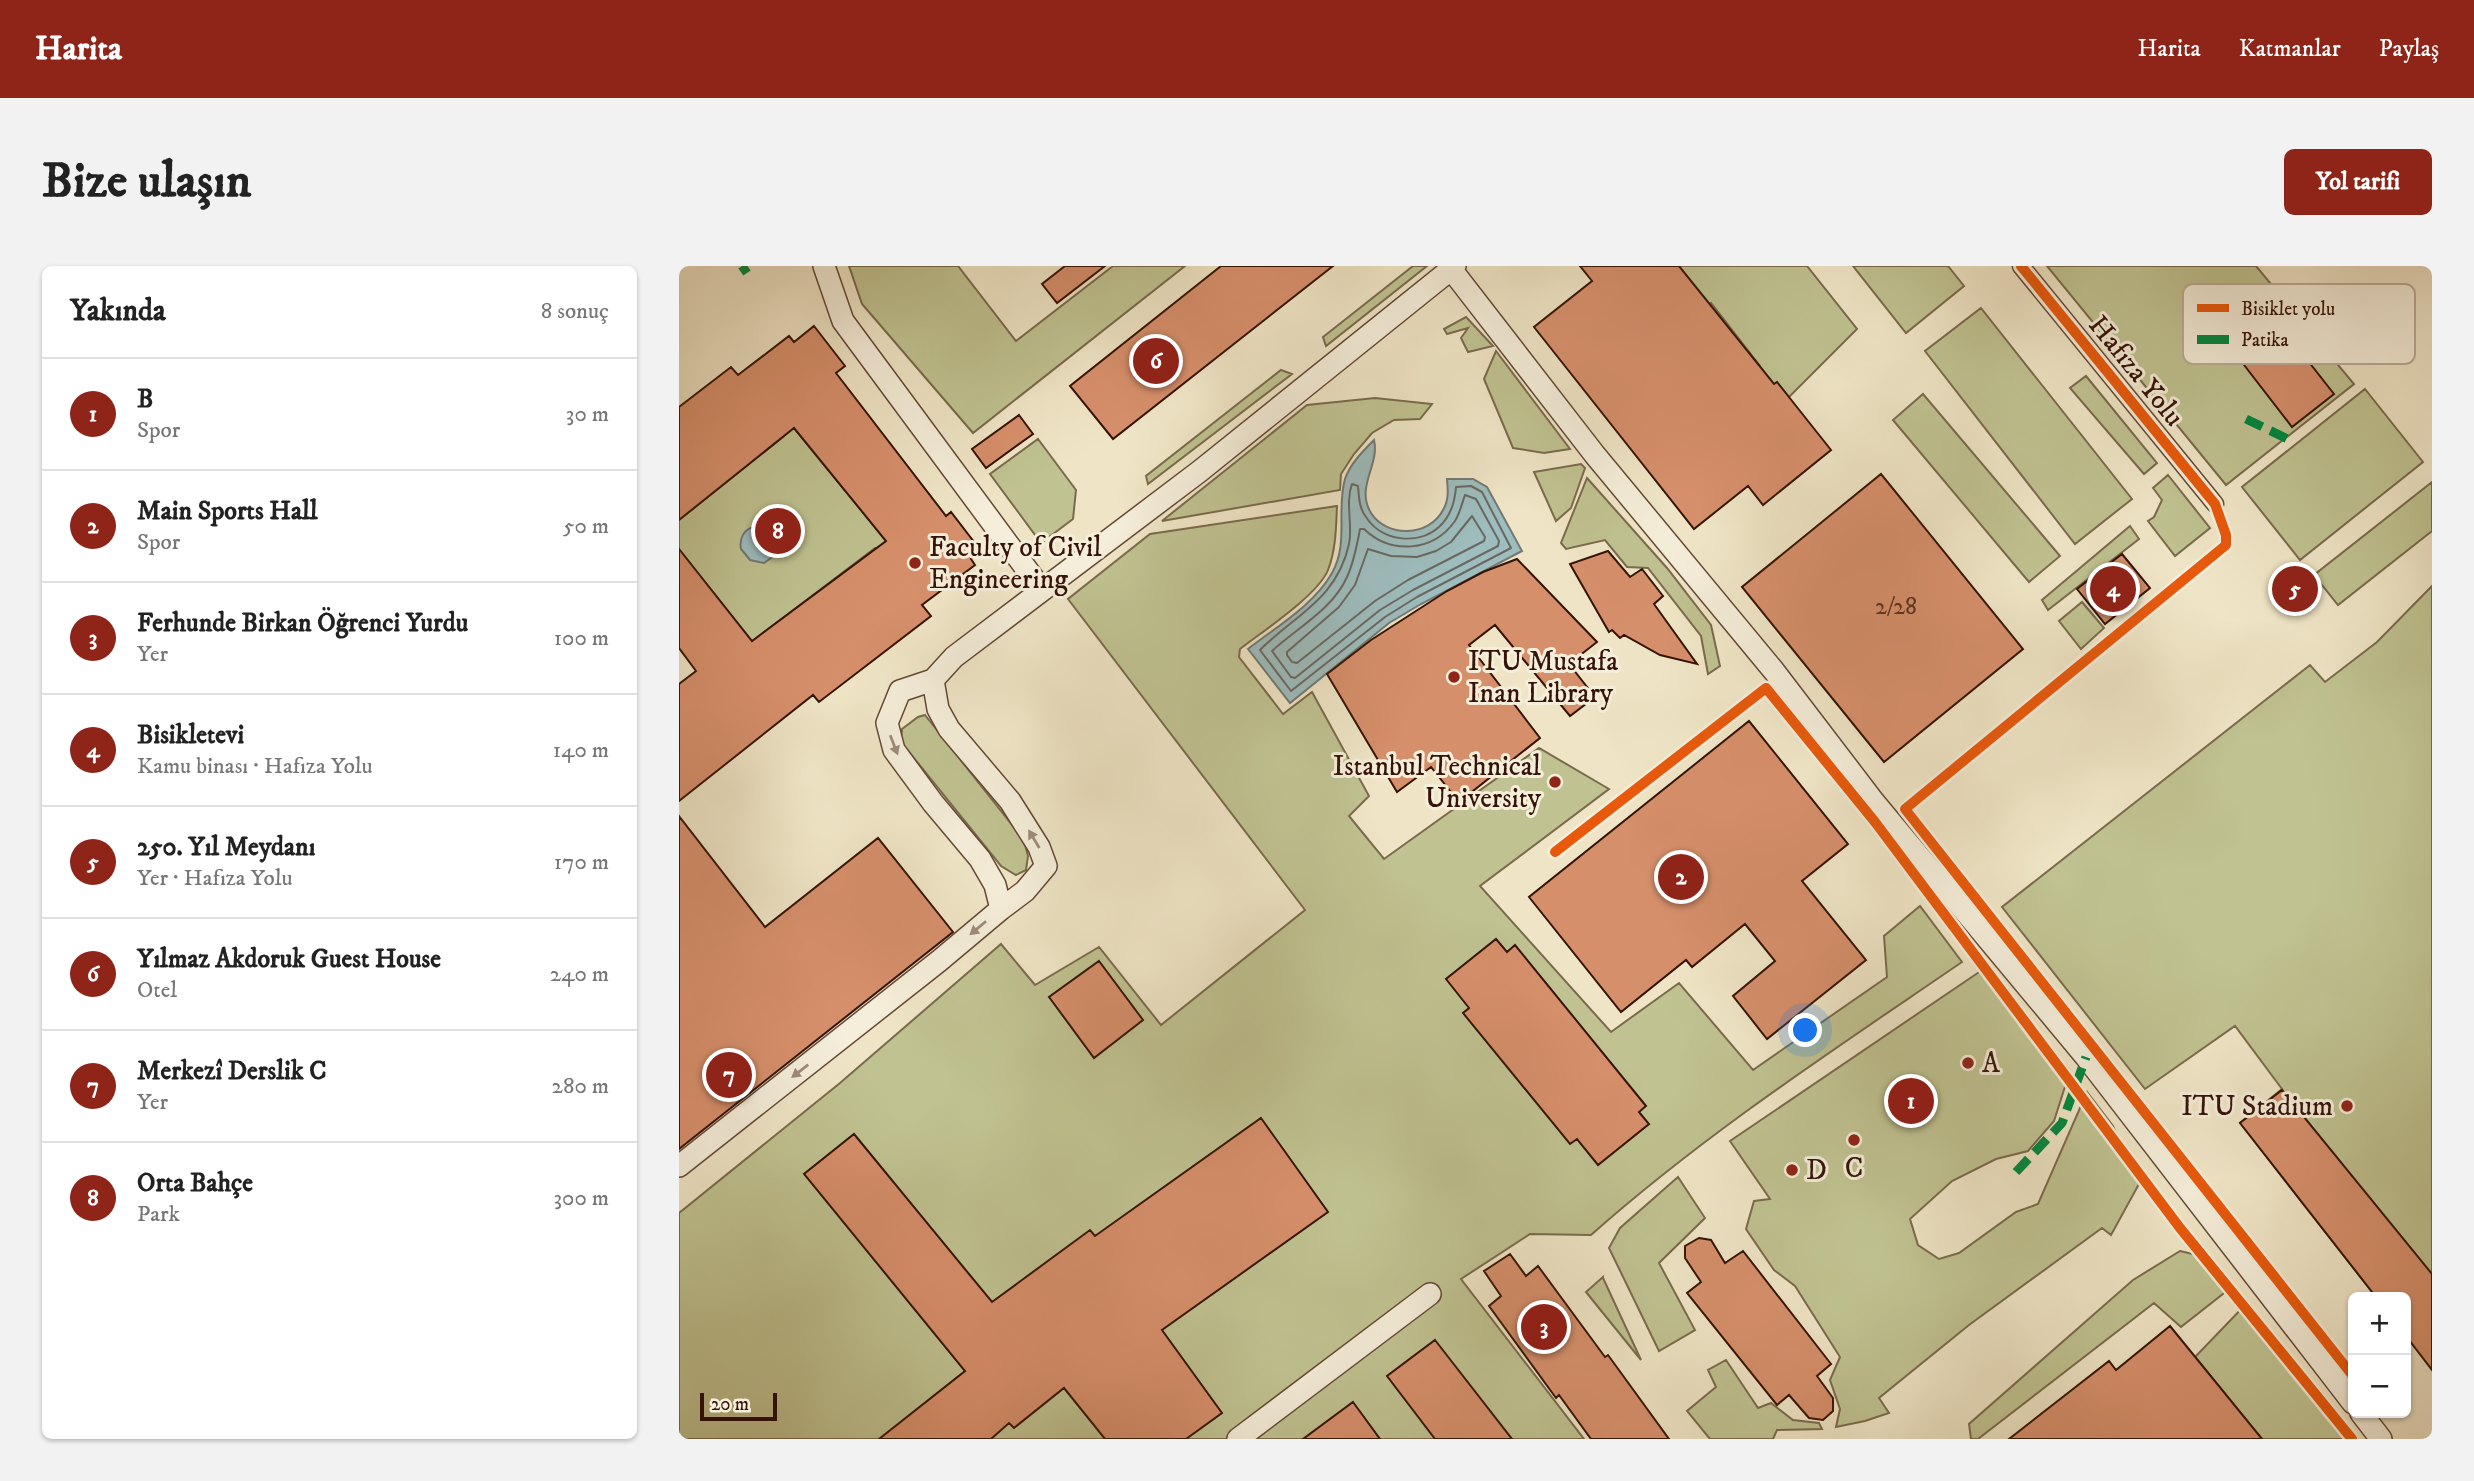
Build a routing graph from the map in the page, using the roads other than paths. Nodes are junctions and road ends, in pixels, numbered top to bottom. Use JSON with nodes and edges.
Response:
{"nodes":[{"id":1,"x":824,"y":266,"type":"edge"},
{"id":2,"x":2021,"y":266,"type":"edge"},
{"id":3,"x":1453,"y":267,"type":"edge"},
{"id":4,"x":2215,"y":504,"type":"dead end"},
{"id":5,"x":1042,"y":590,"type":"junction"},
{"id":6,"x":933,"y":680,"type":"junction"},
{"id":7,"x":1001,"y":909,"type":"junction"},
{"id":8,"x":679,"y":1166,"type":"edge"},
{"id":9,"x":1430,"y":1294,"type":"dead end"},
{"id":10,"x":2348,"y":1397,"type":"edge"},
{"id":11,"x":2365,"y":1418,"type":"edge"},
{"id":12,"x":1238,"y":1439,"type":"edge"},
{"id":13,"x":2381,"y":1439,"type":"edge"}],
"edges":[{"from":1,"to":5,"type":"street"},
{"from":2,"to":4,"type":"street","name":"Hafıza Yolu"},
{"from":3,"to":5,"type":"street"},
{"from":3,"to":10,"type":"street"},
{"from":5,"to":6,"type":"street"},
{"from":7,"to":6,"type":"street","one_way":true},
{"from":6,"to":7,"type":"street","one_way":true},
{"from":7,"to":8,"type":"street","one_way":true},
{"from":9,"to":12,"type":"street"},
{"from":11,"to":13,"type":"street"}]}
